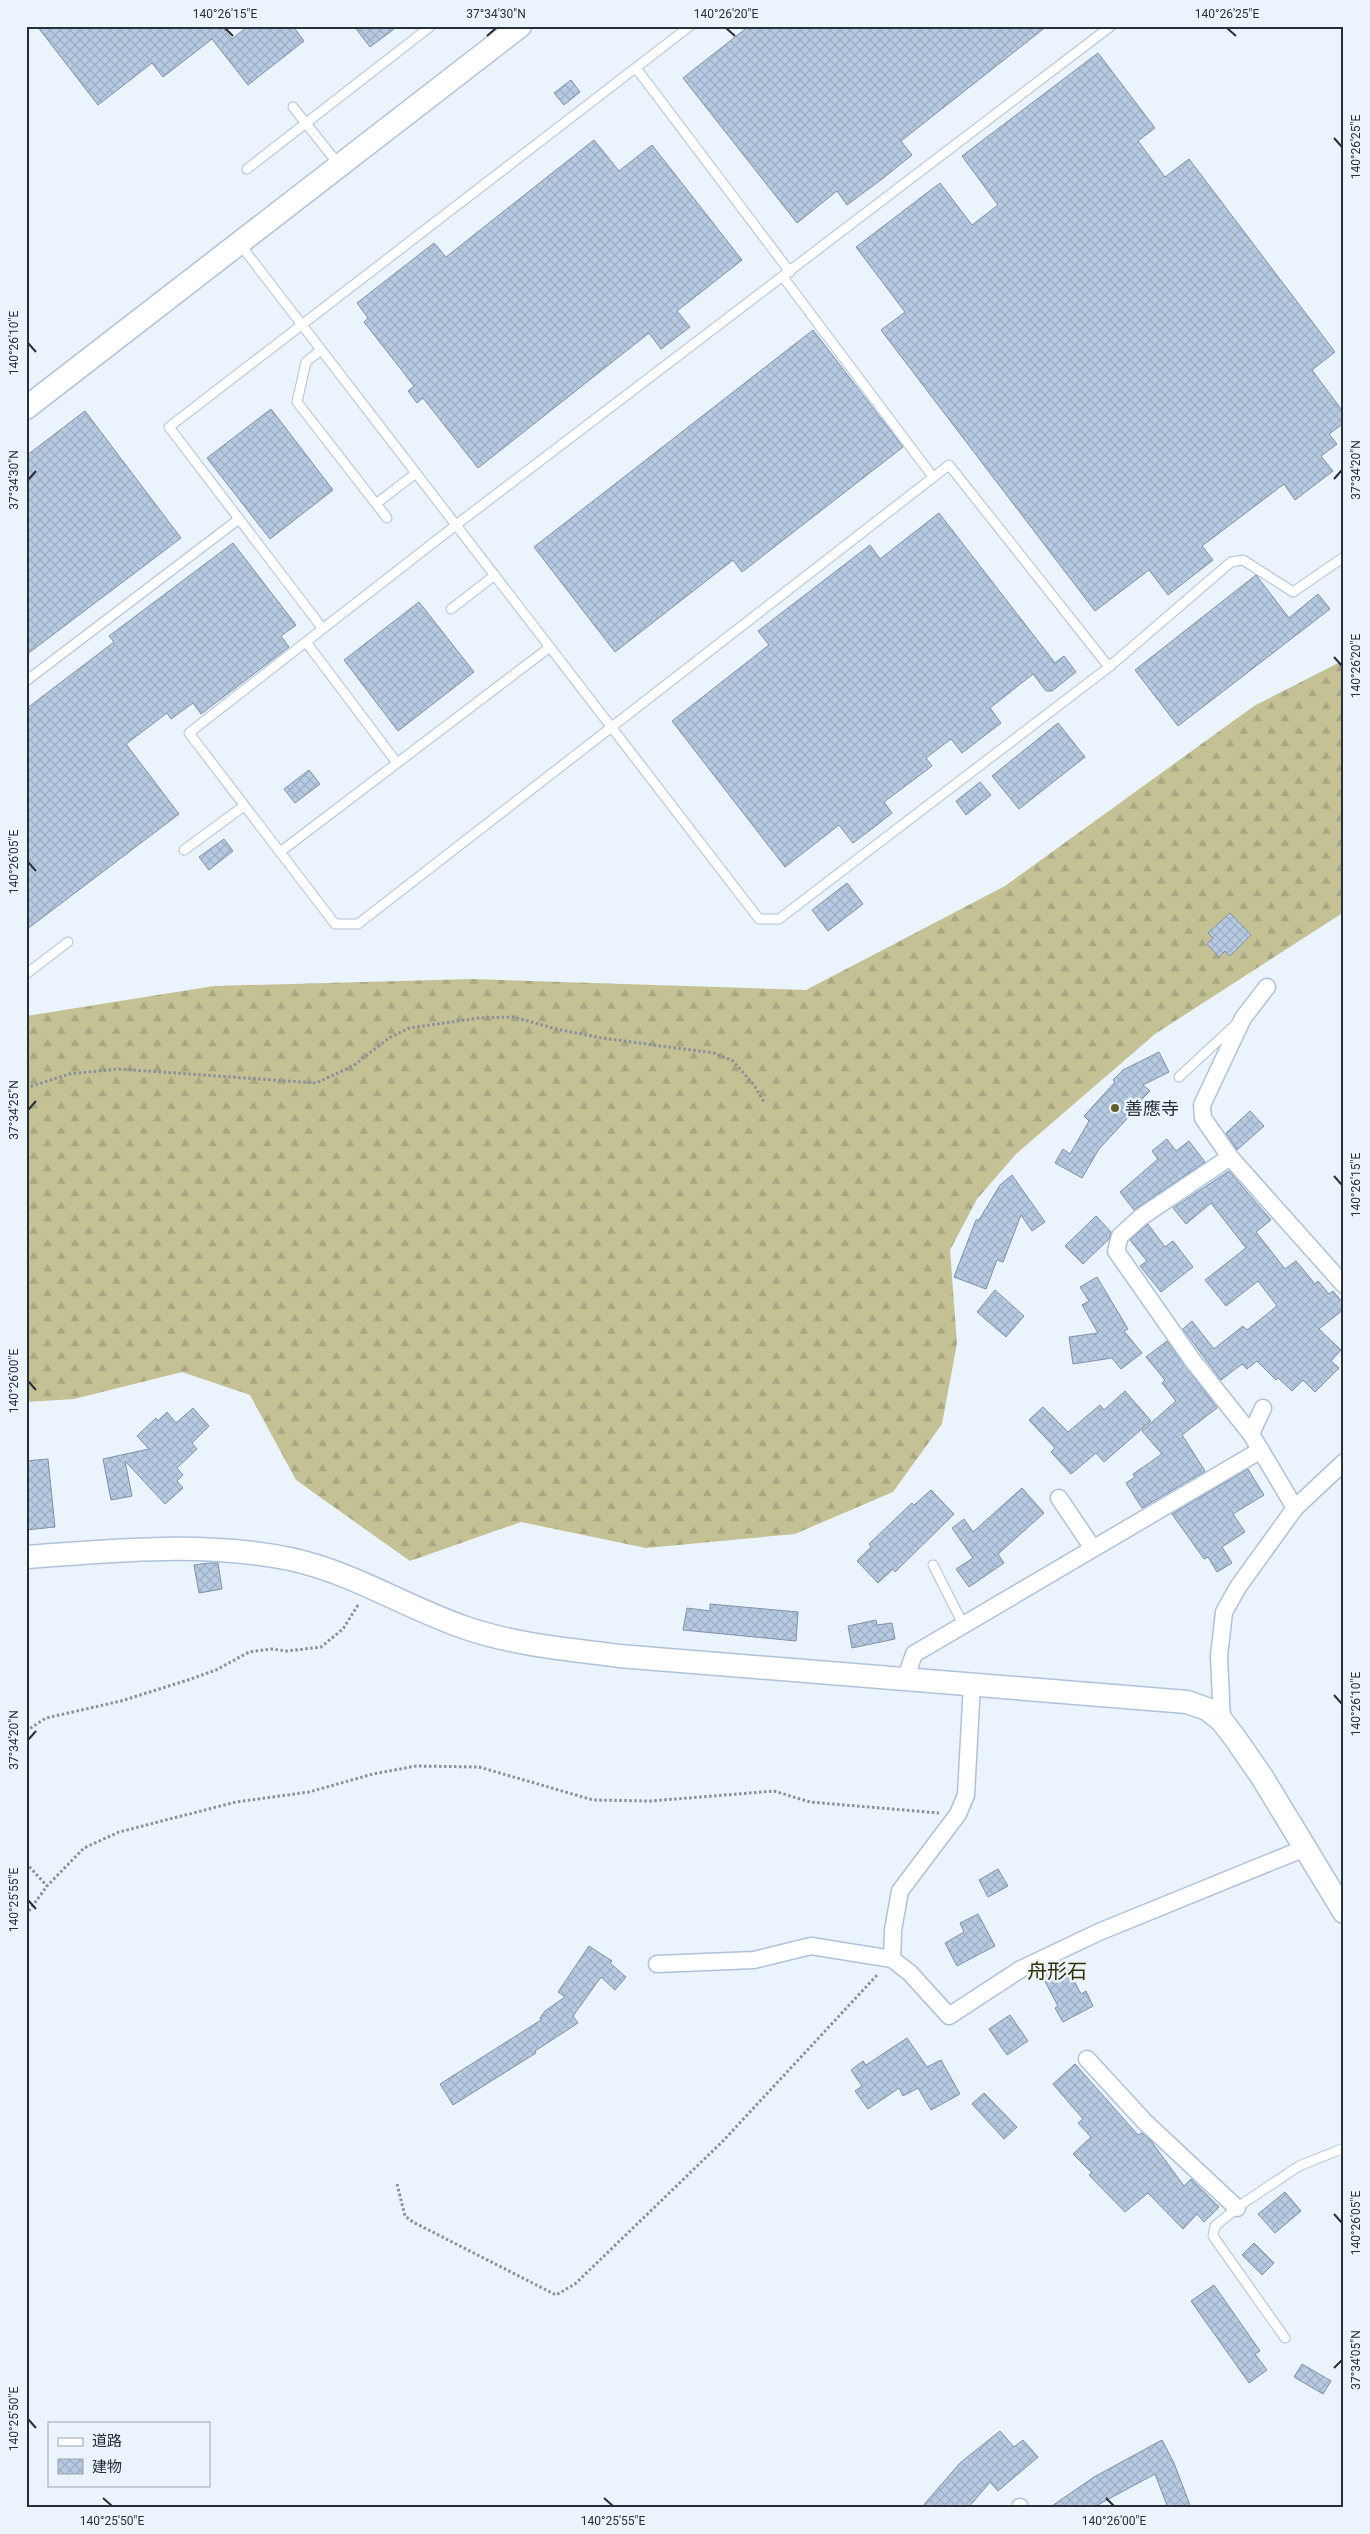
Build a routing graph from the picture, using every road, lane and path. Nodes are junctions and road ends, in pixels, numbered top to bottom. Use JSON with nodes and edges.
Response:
{"nodes":[{"id":1,"x":431,"y":26,"type":"edge"},
{"id":2,"x":520,"y":26,"type":"edge"},
{"id":3,"x":690,"y":26,"type":"edge"},
{"id":4,"x":1111,"y":26,"type":"edge"},
{"id":5,"x":636,"y":68,"type":"junction"},
{"id":6,"x":293,"y":108,"type":"dead end"},
{"id":7,"x":305,"y":122,"type":"junction"},
{"id":8,"x":340,"y":165,"type":"junction"},
{"id":9,"x":248,"y":169,"type":"dead end"},
{"id":10,"x":239,"y":243,"type":"junction"},
{"id":11,"x":786,"y":275,"type":"junction"},
{"id":12,"x":301,"y":323,"type":"junction"},
{"id":13,"x":321,"y":350,"type":"junction"},
{"id":14,"x":26,"y":408,"type":"edge"},
{"id":15,"x":416,"y":472,"type":"junction"},
{"id":16,"x":933,"y":477,"type":"junction"},
{"id":17,"x":377,"y":503,"type":"junction"},
{"id":18,"x":387,"y":518,"type":"dead end"},
{"id":19,"x":239,"y":519,"type":"junction"},
{"id":20,"x":456,"y":525,"type":"junction"},
{"id":21,"x":1344,"y":557,"type":"edge"},
{"id":22,"x":495,"y":575,"type":"junction"},
{"id":23,"x":451,"y":609,"type":"dead end"},
{"id":24,"x":323,"y":629,"type":"junction"},
{"id":25,"x":306,"y":642,"type":"junction"},
{"id":26,"x":550,"y":647,"type":"junction"},
{"id":27,"x":1109,"y":667,"type":"junction"},
{"id":28,"x":26,"y":681,"type":"edge"},
{"id":29,"x":611,"y":726,"type":"junction"},
{"id":30,"x":397,"y":763,"type":"junction"},
{"id":31,"x":244,"y":806,"type":"junction"},
{"id":32,"x":184,"y":850,"type":"dead end"},
{"id":33,"x":280,"y":852,"type":"junction"},
{"id":34,"x":68,"y":942,"type":"dead end"},
{"id":35,"x":26,"y":974,"type":"edge"},
{"id":36,"x":1267,"y":987,"type":"dead end"},
{"id":37,"x":1243,"y":1018,"type":"junction"},
{"id":38,"x":1180,"y":1076,"type":"dead end"},
{"id":39,"x":26,"y":1088,"type":"edge"},
{"id":40,"x":764,"y":1102,"type":"dead end"},
{"id":41,"x":1230,"y":1157,"type":"junction"},
{"id":42,"x":1344,"y":1284,"type":"edge"},
{"id":43,"x":1263,"y":1408,"type":"dead end"},
{"id":44,"x":1251,"y":1434,"type":"junction"},
{"id":45,"x":1261,"y":1450,"type":"junction"},
{"id":46,"x":1344,"y":1462,"type":"edge"},
{"id":47,"x":1060,"y":1498,"type":"dead end"},
{"id":48,"x":1295,"y":1508,"type":"junction"},
{"id":49,"x":1092,"y":1547,"type":"junction"},
{"id":50,"x":26,"y":1557,"type":"edge"},
{"id":51,"x":933,"y":1565,"type":"dead end"},
{"id":52,"x":369,"y":1587,"type":"junction"},
{"id":53,"x":963,"y":1624,"type":"junction"},
{"id":54,"x":905,"y":1680,"type":"junction"},
{"id":55,"x":972,"y":1684,"type":"junction"},
{"id":56,"x":1222,"y":1721,"type":"junction"},
{"id":57,"x":26,"y":1731,"type":"edge"},
{"id":58,"x":958,"y":1814,"type":"junction"},
{"id":59,"x":1305,"y":1848,"type":"junction"},
{"id":60,"x":26,"y":1863,"type":"edge"},
{"id":61,"x":1337,"y":1884,"type":"edge"},
{"id":62,"x":47,"y":1886,"type":"junction"},
{"id":63,"x":1344,"y":1912,"type":"edge"},
{"id":64,"x":26,"y":1915,"type":"edge"},
{"id":65,"x":892,"y":1959,"type":"junction"},
{"id":66,"x":657,"y":1964,"type":"dead end"},
{"id":67,"x":1087,"y":2059,"type":"dead end"},
{"id":68,"x":1344,"y":2148,"type":"edge"},
{"id":69,"x":397,"y":2184,"type":"dead end"},
{"id":70,"x":1237,"y":2208,"type":"junction"},
{"id":71,"x":1285,"y":2338,"type":"dead end"}],
"edges":[{"from":1,"to":7,"type":"lane"},
{"from":2,"to":8,"type":"street"},
{"from":3,"to":5,"type":"lane"},
{"from":4,"to":11,"type":"lane"},
{"from":5,"to":11,"type":"lane"},
{"from":5,"to":12,"type":"lane"},
{"from":6,"to":7,"type":"lane"},
{"from":7,"to":8,"type":"lane"},
{"from":7,"to":9,"type":"lane"},
{"from":8,"to":10,"type":"street"},
{"from":10,"to":12,"type":"lane"},
{"from":10,"to":14,"type":"street"},
{"from":11,"to":16,"type":"lane"},
{"from":11,"to":20,"type":"lane"},
{"from":12,"to":13,"type":"lane"},
{"from":12,"to":19,"type":"lane"},
{"from":13,"to":15,"type":"lane"},
{"from":13,"to":17,"type":"lane"},
{"from":15,"to":17,"type":"lane"},
{"from":15,"to":20,"type":"lane"},
{"from":16,"to":27,"type":"lane"},
{"from":16,"to":29,"type":"lane"},
{"from":17,"to":18,"type":"lane"},
{"from":19,"to":24,"type":"lane"},
{"from":19,"to":28,"type":"lane"},
{"from":20,"to":22,"type":"lane"},
{"from":20,"to":24,"type":"lane"},
{"from":21,"to":27,"type":"lane"},
{"from":22,"to":23,"type":"lane"},
{"from":22,"to":26,"type":"lane"},
{"from":24,"to":25,"type":"lane"},
{"from":25,"to":30,"type":"lane"},
{"from":25,"to":31,"type":"lane"},
{"from":26,"to":29,"type":"lane"},
{"from":26,"to":30,"type":"lane"},
{"from":27,"to":29,"type":"lane"},
{"from":29,"to":33,"type":"lane"},
{"from":30,"to":33,"type":"lane"},
{"from":31,"to":32,"type":"lane"},
{"from":31,"to":33,"type":"lane"},
{"from":34,"to":35,"type":"lane"},
{"from":36,"to":37,"type":"street"},
{"from":37,"to":38,"type":"lane"},
{"from":37,"to":41,"type":"street"},
{"from":39,"to":40,"type":"path"},
{"from":41,"to":42,"type":"street"},
{"from":41,"to":44,"type":"street"},
{"from":43,"to":44,"type":"street"},
{"from":44,"to":45,"type":"street"},
{"from":45,"to":48,"type":"street"},
{"from":45,"to":49,"type":"street"},
{"from":46,"to":48,"type":"street"},
{"from":47,"to":49,"type":"street"},
{"from":48,"to":56,"type":"street"},
{"from":49,"to":53,"type":"street"},
{"from":50,"to":52,"type":"street"},
{"from":51,"to":53,"type":"lane"},
{"from":52,"to":54,"type":"street"},
{"from":52,"to":57,"type":"path"},
{"from":53,"to":54,"type":"street"},
{"from":54,"to":55,"type":"street"},
{"from":55,"to":56,"type":"street"},
{"from":55,"to":58,"type":"street"},
{"from":56,"to":59,"type":"street"},
{"from":58,"to":62,"type":"path"},
{"from":58,"to":65,"type":"street"},
{"from":59,"to":61,"type":"street"},
{"from":59,"to":65,"type":"street"},
{"from":60,"to":62,"type":"path"},
{"from":61,"to":63,"type":"street"},
{"from":62,"to":64,"type":"path"},
{"from":65,"to":66,"type":"street"},
{"from":65,"to":69,"type":"path"},
{"from":67,"to":70,"type":"street"},
{"from":68,"to":70,"type":"lane"},
{"from":70,"to":71,"type":"lane"}]}
